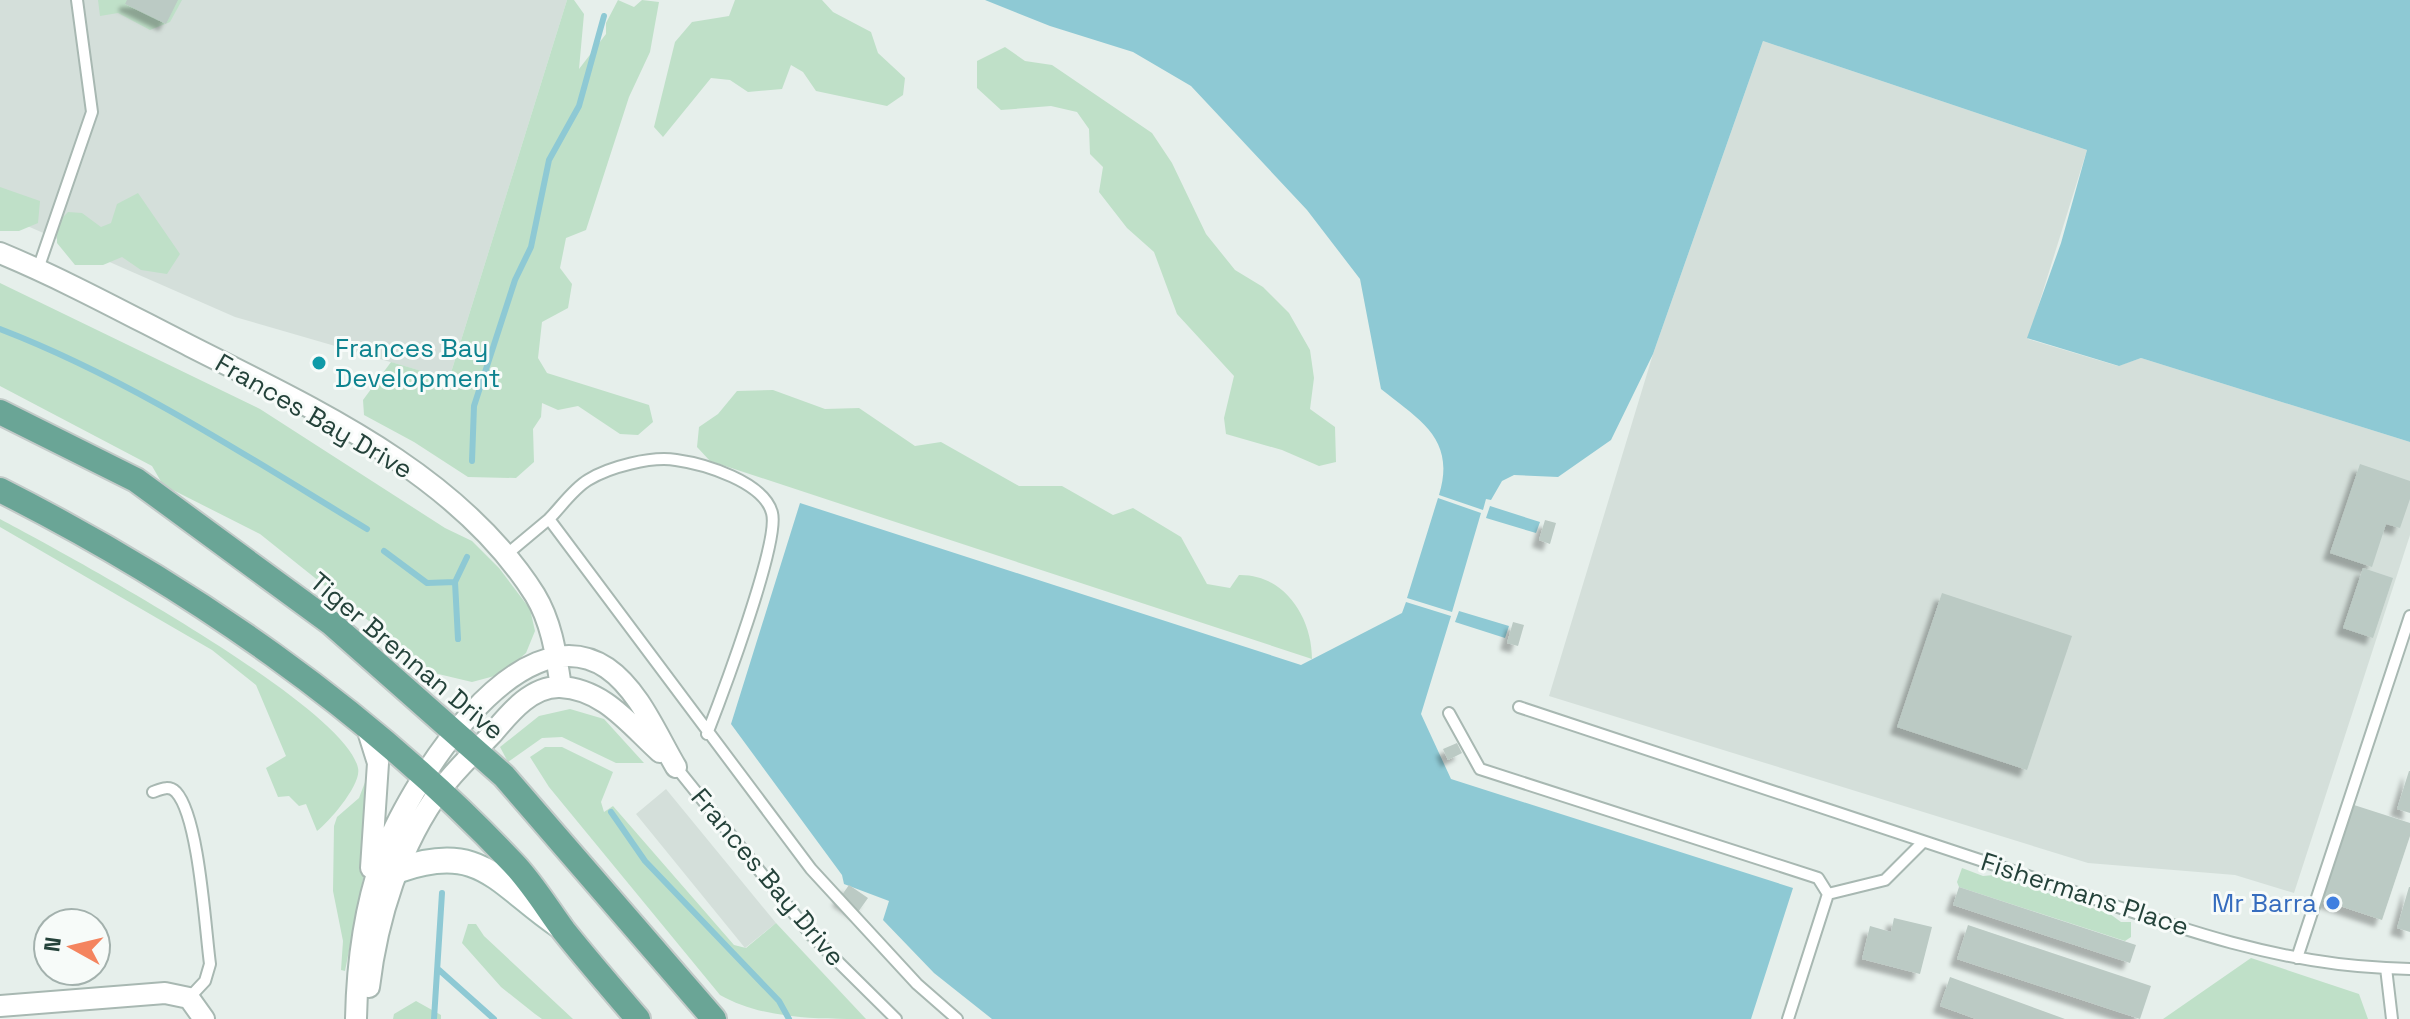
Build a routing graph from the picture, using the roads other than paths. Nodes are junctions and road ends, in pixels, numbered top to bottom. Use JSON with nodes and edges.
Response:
{"nodes":[{"id":1,"x":77,"y":0,"type":"edge"},
{"id":2,"x":0,"y":253,"type":"edge"},
{"id":3,"x":38,"y":269,"type":"junction"},
{"id":4,"x":0,"y":412,"type":"edge"},
{"id":5,"x":0,"y":490,"type":"edge"},
{"id":6,"x":549,"y":519,"type":"junction"},
{"id":7,"x":506,"y":555,"type":"junction"},
{"id":8,"x":2410,"y":616,"type":"edge"},
{"id":9,"x":556,"y":656,"type":"junction"},
{"id":10,"x":561,"y":687,"type":"junction"},
{"id":11,"x":1519,"y":707,"type":"dead end"},
{"id":12,"x":1449,"y":713,"type":"dead end"},
{"id":13,"x":367,"y":728,"type":"junction"},
{"id":14,"x":456,"y":734,"type":"junction"},
{"id":15,"x":707,"y":734,"type":"junction"},
{"id":16,"x":477,"y":750,"type":"junction"},
{"id":17,"x":676,"y":767,"type":"junction"},
{"id":18,"x":432,"y":782,"type":"junction"},
{"id":19,"x":153,"y":792,"type":"dead end"},
{"id":20,"x":1922,"y":843,"type":"junction"},
{"id":21,"x":399,"y":870,"type":"junction"},
{"id":22,"x":1828,"y":894,"type":"junction"},
{"id":23,"x":365,"y":923,"type":"junction"},
{"id":24,"x":562,"y":928,"type":"junction"},
{"id":25,"x":2297,"y":958,"type":"junction"},
{"id":26,"x":2386,"y":968,"type":"junction"},
{"id":27,"x":2410,"y":969,"type":"edge"},
{"id":28,"x":189,"y":998,"type":"junction"},
{"id":29,"x":0,"y":1006,"type":"edge"},
{"id":30,"x":204,"y":1019,"type":"edge"},
{"id":31,"x":356,"y":1019,"type":"edge"},
{"id":32,"x":364,"y":1019,"type":"edge"},
{"id":33,"x":638,"y":1019,"type":"edge"},
{"id":34,"x":714,"y":1019,"type":"edge"},
{"id":35,"x":896,"y":1019,"type":"edge"},
{"id":36,"x":957,"y":1019,"type":"edge"},
{"id":37,"x":1788,"y":1019,"type":"edge"},
{"id":38,"x":2392,"y":1019,"type":"edge"}],
"edges":[{"from":1,"to":3,"type":"lane"},
{"from":2,"to":3,"type":"street","name":"Frances Bay Drive"},
{"from":3,"to":7,"type":"street","name":"Frances Bay Drive"},
{"from":4,"to":14,"type":"main road","name":"Tiger Brennan Drive"},
{"from":5,"to":13,"type":"main road"},
{"from":6,"to":7,"type":"lane"},
{"from":6,"to":15,"type":"lane"},
{"from":6,"to":15,"type":"lane"},
{"from":7,"to":9,"type":"street","name":"Frances Bay Drive"},
{"from":8,"to":25,"type":"lane"},
{"from":9,"to":10,"type":"street","name":"Frances Bay Drive"},
{"from":9,"to":14,"type":"street"},
{"from":9,"to":17,"type":"street","name":"Frances Bay Drive"},
{"from":10,"to":16,"type":"street"},
{"from":10,"to":17,"type":"street","name":"Frances Bay Drive"},
{"from":11,"to":20,"type":"lane","name":"Fishermans Place"},
{"from":12,"to":22,"type":"lane"},
{"from":13,"to":18,"type":"main road"},
{"from":13,"to":23,"type":"street"},
{"from":14,"to":16,"type":"main road","name":"Tiger Brennan Drive"},
{"from":14,"to":18,"type":"street"},
{"from":15,"to":36,"type":"lane"},
{"from":16,"to":18,"type":"street"},
{"from":16,"to":34,"type":"main road","name":"Tiger Brennan Drive"},
{"from":17,"to":35,"type":"lane","name":"Frances Bay Drive"},
{"from":18,"to":21,"type":"street"},
{"from":18,"to":23,"type":"street"},
{"from":18,"to":24,"type":"main road"},
{"from":19,"to":28,"type":"lane"},
{"from":20,"to":22,"type":"lane"},
{"from":20,"to":25,"type":"lane","name":"Fishermans Place"},
{"from":21,"to":24,"type":"street"},
{"from":21,"to":32,"type":"street"},
{"from":22,"to":37,"type":"lane"},
{"from":23,"to":31,"type":"street"},
{"from":24,"to":33,"type":"main road"},
{"from":25,"to":26,"type":"lane","name":"Fishermans Place"},
{"from":26,"to":27,"type":"lane","name":"Fishermans Place"},
{"from":26,"to":38,"type":"lane"},
{"from":28,"to":29,"type":"street"},
{"from":28,"to":30,"type":"street"}]}
